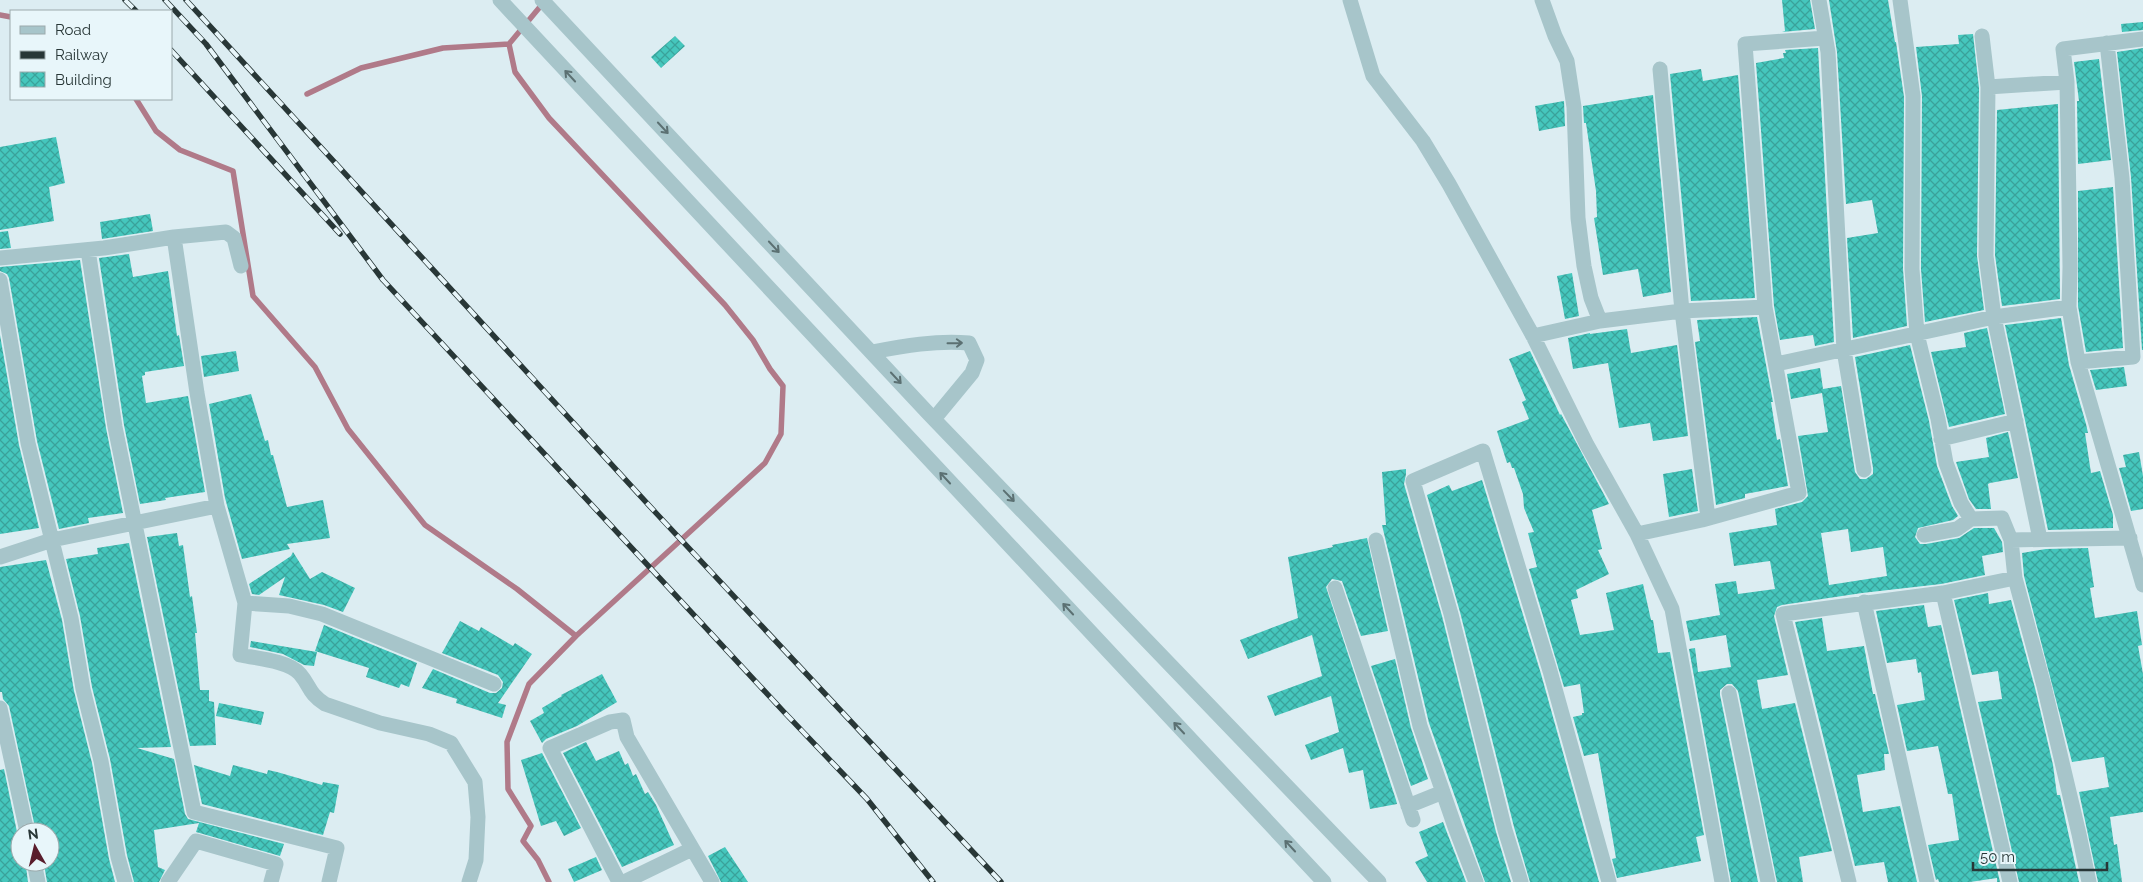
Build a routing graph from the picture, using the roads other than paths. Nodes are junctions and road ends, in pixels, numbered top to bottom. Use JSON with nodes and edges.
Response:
{"nodes":[{"id":1,"x":542,"y":0,"type":"edge"},
{"id":2,"x":1350,"y":0,"type":"edge"},
{"id":3,"x":1542,"y":0,"type":"edge"},
{"id":4,"x":1820,"y":0,"type":"edge"},
{"id":5,"x":1900,"y":0,"type":"edge"},
{"id":6,"x":501,"y":2,"type":"edge"},
{"id":7,"x":1982,"y":36,"type":"dead end"},
{"id":8,"x":1825,"y":38,"type":"junction"},
{"id":9,"x":2143,"y":39,"type":"edge"},
{"id":10,"x":2108,"y":43,"type":"junction"},
{"id":11,"x":1660,"y":68,"type":"dead end"},
{"id":12,"x":2066,"y":82,"type":"junction"},
{"id":13,"x":1988,"y":86,"type":"junction"},
{"id":14,"x":174,"y":237,"type":"junction"},
{"id":15,"x":88,"y":250,"type":"junction"},
{"id":16,"x":0,"y":258,"type":"edge"},
{"id":17,"x":241,"y":266,"type":"dead end"},
{"id":18,"x":0,"y":280,"type":"edge"},
{"id":19,"x":1765,"y":307,"type":"junction"},
{"id":20,"x":2069,"y":307,"type":"junction"},
{"id":21,"x":1682,"y":311,"type":"junction"},
{"id":22,"x":1994,"y":317,"type":"junction"},
{"id":23,"x":1600,"y":321,"type":"junction"},
{"id":24,"x":1917,"y":334,"type":"junction"},
{"id":25,"x":1533,"y":336,"type":"junction"},
{"id":26,"x":1844,"y":350,"type":"junction"},
{"id":27,"x":872,"y":352,"type":"junction"},
{"id":28,"x":2138,"y":356,"type":"edge"},
{"id":29,"x":2078,"y":362,"type":"junction"},
{"id":30,"x":1776,"y":364,"type":"junction"},
{"id":31,"x":934,"y":419,"type":"junction"},
{"id":32,"x":2016,"y":421,"type":"junction"},
{"id":33,"x":1941,"y":439,"type":"junction"},
{"id":34,"x":1864,"y":470,"type":"dead end"},
{"id":35,"x":217,"y":506,"type":"junction"},
{"id":36,"x":1708,"y":518,"type":"junction"},
{"id":37,"x":1971,"y":519,"type":"junction"},
{"id":38,"x":134,"y":522,"type":"junction"},
{"id":39,"x":1637,"y":534,"type":"junction"},
{"id":40,"x":1924,"y":535,"type":"dead end"},
{"id":41,"x":2130,"y":538,"type":"junction"},
{"id":42,"x":52,"y":540,"type":"junction"},
{"id":43,"x":1376,"y":540,"type":"dead end"},
{"id":44,"x":2011,"y":540,"type":"junction"},
{"id":45,"x":2040,"y":540,"type":"junction"},
{"id":46,"x":0,"y":557,"type":"edge"},
{"id":47,"x":2015,"y":578,"type":"junction"},
{"id":48,"x":2143,"y":585,"type":"edge"},
{"id":49,"x":1335,"y":588,"type":"dead end"},
{"id":50,"x":1943,"y":593,"type":"junction"},
{"id":51,"x":1864,"y":602,"type":"junction"},
{"id":52,"x":246,"y":603,"type":"junction"},
{"id":53,"x":494,"y":684,"type":"dead end"},
{"id":54,"x":1729,"y":693,"type":"dead end"},
{"id":55,"x":0,"y":708,"type":"edge"},
{"id":56,"x":1443,"y":792,"type":"junction"},
{"id":57,"x":25,"y":822,"type":"edge"},
{"id":58,"x":692,"y":850,"type":"junction"},
{"id":59,"x":125,"y":882,"type":"edge"},
{"id":60,"x":168,"y":882,"type":"edge"},
{"id":61,"x":271,"y":882,"type":"edge"},
{"id":62,"x":329,"y":882,"type":"edge"},
{"id":63,"x":469,"y":882,"type":"edge"},
{"id":64,"x":618,"y":882,"type":"edge"},
{"id":65,"x":625,"y":882,"type":"edge"},
{"id":66,"x":712,"y":882,"type":"edge"},
{"id":67,"x":1324,"y":882,"type":"edge"},
{"id":68,"x":1379,"y":882,"type":"edge"},
{"id":69,"x":1476,"y":882,"type":"edge"},
{"id":70,"x":1521,"y":882,"type":"edge"},
{"id":71,"x":1608,"y":882,"type":"edge"},
{"id":72,"x":1722,"y":882,"type":"edge"},
{"id":73,"x":1768,"y":882,"type":"edge"},
{"id":74,"x":1848,"y":882,"type":"edge"},
{"id":75,"x":1927,"y":882,"type":"edge"},
{"id":76,"x":2010,"y":882,"type":"edge"},
{"id":77,"x":2088,"y":882,"type":"edge"}],
"edges":[{"from":1,"to":27,"type":"street","one_way":true},
{"from":2,"to":25,"type":"street"},
{"from":3,"to":23,"type":"street"},
{"from":4,"to":8,"type":"street"},
{"from":5,"to":24,"type":"street"},
{"from":67,"to":6,"type":"street","one_way":true},
{"from":7,"to":13,"type":"street"},
{"from":8,"to":19,"type":"street"},
{"from":8,"to":26,"type":"street"},
{"from":9,"to":10,"type":"street"},
{"from":10,"to":12,"type":"street"},
{"from":10,"to":28,"type":"street"},
{"from":11,"to":21,"type":"street"},
{"from":12,"to":13,"type":"street"},
{"from":12,"to":20,"type":"street"},
{"from":13,"to":22,"type":"street"},
{"from":14,"to":15,"type":"street"},
{"from":14,"to":17,"type":"street"},
{"from":14,"to":35,"type":"street"},
{"from":15,"to":16,"type":"street"},
{"from":15,"to":38,"type":"street"},
{"from":18,"to":42,"type":"street"},
{"from":19,"to":21,"type":"street"},
{"from":19,"to":30,"type":"street"},
{"from":20,"to":22,"type":"street"},
{"from":20,"to":29,"type":"street"},
{"from":21,"to":23,"type":"street"},
{"from":21,"to":36,"type":"street"},
{"from":22,"to":24,"type":"street"},
{"from":22,"to":32,"type":"street"},
{"from":23,"to":25,"type":"street"},
{"from":24,"to":26,"type":"street"},
{"from":24,"to":33,"type":"street"},
{"from":25,"to":39,"type":"street"},
{"from":26,"to":30,"type":"street"},
{"from":26,"to":34,"type":"street"},
{"from":27,"to":31,"type":"street","one_way":true},
{"from":27,"to":31,"type":"street","one_way":true},
{"from":28,"to":29,"type":"street"},
{"from":29,"to":41,"type":"street"},
{"from":30,"to":36,"type":"street"},
{"from":31,"to":68,"type":"street","one_way":true},
{"from":32,"to":33,"type":"street"},
{"from":32,"to":45,"type":"street"},
{"from":33,"to":37,"type":"street"},
{"from":35,"to":38,"type":"street"},
{"from":35,"to":52,"type":"street"},
{"from":36,"to":39,"type":"street"},
{"from":37,"to":40,"type":"street"},
{"from":37,"to":44,"type":"street"},
{"from":38,"to":42,"type":"street"},
{"from":38,"to":62,"type":"street"},
{"from":39,"to":72,"type":"street"},
{"from":41,"to":45,"type":"street"},
{"from":41,"to":48,"type":"street"},
{"from":42,"to":46,"type":"street"},
{"from":42,"to":59,"type":"street"},
{"from":43,"to":56,"type":"street"},
{"from":44,"to":45,"type":"street"},
{"from":44,"to":47,"type":"street"},
{"from":47,"to":50,"type":"street"},
{"from":47,"to":77,"type":"street"},
{"from":49,"to":56,"type":"street"},
{"from":50,"to":51,"type":"street"},
{"from":50,"to":76,"type":"street"},
{"from":51,"to":74,"type":"street"},
{"from":51,"to":75,"type":"street"},
{"from":52,"to":53,"type":"street"},
{"from":52,"to":63,"type":"street"},
{"from":54,"to":73,"type":"street"},
{"from":55,"to":57,"type":"street"},
{"from":56,"to":69,"type":"street"},
{"from":58,"to":64,"type":"street"},
{"from":58,"to":65,"type":"street"},
{"from":58,"to":66,"type":"street"},
{"from":60,"to":61,"type":"street"},
{"from":70,"to":71,"type":"street"}]}
